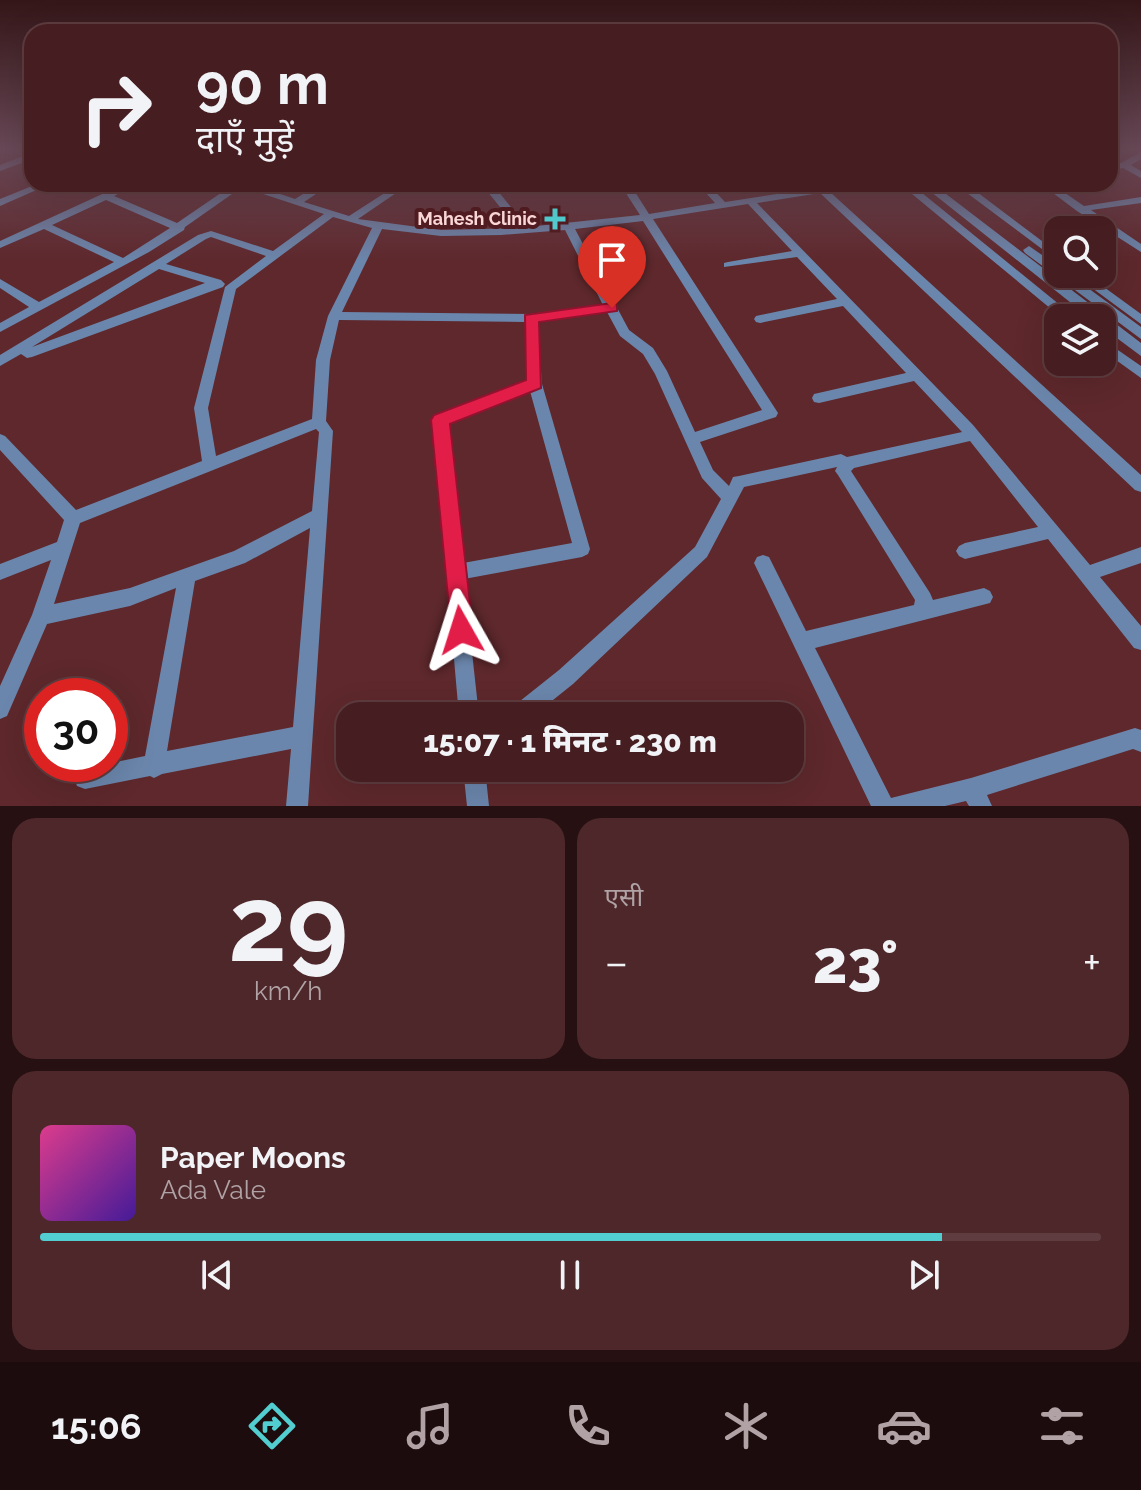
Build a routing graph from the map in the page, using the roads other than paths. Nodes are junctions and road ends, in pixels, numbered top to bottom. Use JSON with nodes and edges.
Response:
{"nodes":[{"id":1,"x":26,"y":192,"type":"edge"},
{"id":2,"x":117,"y":192,"type":"edge"},
{"id":3,"x":229,"y":192,"type":"edge"},
{"id":4,"x":272,"y":192,"type":"edge"},
{"id":5,"x":313,"y":192,"type":"edge"},
{"id":6,"x":391,"y":192,"type":"edge"},
{"id":7,"x":493,"y":192,"type":"edge"},
{"id":8,"x":630,"y":192,"type":"edge"},
{"id":9,"x":710,"y":192,"type":"edge"},
{"id":10,"x":815,"y":192,"type":"edge"},
{"id":11,"x":824,"y":192,"type":"edge"},
{"id":12,"x":915,"y":192,"type":"edge"},
{"id":13,"x":936,"y":192,"type":"edge"},
{"id":14,"x":952,"y":192,"type":"edge"},
{"id":15,"x":971,"y":192,"type":"edge"},
{"id":16,"x":1057,"y":192,"type":"edge"},
{"id":17,"x":107,"y":197,"type":"junction"},
{"id":18,"x":749,"y":200,"type":"junction"},
{"id":19,"x":1141,"y":200,"type":"edge"},
{"id":20,"x":0,"y":203,"type":"edge"},
{"id":21,"x":295,"y":203,"type":"junction"},
{"id":22,"x":721,"y":204,"type":"junction"},
{"id":23,"x":1081,"y":209,"type":"junction"},
{"id":24,"x":331,"y":214,"type":"junction"},
{"id":25,"x":644,"y":217,"type":"junction"},
{"id":26,"x":350,"y":220,"type":"junction"},
{"id":27,"x":44,"y":225,"type":"junction"},
{"id":28,"x":378,"y":226,"type":"junction"},
{"id":29,"x":568,"y":226,"type":"junction"},
{"id":30,"x":180,"y":228,"type":"junction"},
{"id":31,"x":524,"y":230,"type":"junction"},
{"id":32,"x":0,"y":245,"type":"edge"},
{"id":33,"x":1044,"y":247,"type":"edge"},
{"id":34,"x":1141,"y":249,"type":"edge"},
{"id":35,"x":801,"y":253,"type":"junction"},
{"id":36,"x":274,"y":255,"type":"junction"},
{"id":37,"x":1044,"y":261,"type":"edge"},
{"id":38,"x":123,"y":262,"type":"junction"},
{"id":39,"x":156,"y":264,"type":"junction"},
{"id":40,"x":728,"y":265,"type":"dead end"},
{"id":41,"x":0,"y":283,"type":"edge"},
{"id":42,"x":217,"y":283,"type":"junction"},
{"id":43,"x":231,"y":287,"type":"junction"},
{"id":44,"x":1080,"y":288,"type":"edge"},
{"id":45,"x":1098,"y":288,"type":"edge"},
{"id":46,"x":847,"y":301,"type":"junction"},
{"id":47,"x":1053,"y":304,"type":"edge"},
{"id":48,"x":1081,"y":304,"type":"edge"},
{"id":49,"x":39,"y":308,"type":"junction"},
{"id":50,"x":612,"y":308,"type":"junction"},
{"id":51,"x":334,"y":316,"type":"junction"},
{"id":52,"x":531,"y":318,"type":"junction"},
{"id":53,"x":760,"y":319,"type":"dead end"},
{"id":54,"x":1141,"y":320,"type":"edge"},
{"id":55,"x":0,"y":328,"type":"edge"},
{"id":56,"x":1116,"y":331,"type":"edge"},
{"id":57,"x":1141,"y":334,"type":"edge"},
{"id":58,"x":1141,"y":351,"type":"edge"},
{"id":59,"x":1116,"y":354,"type":"edge"},
{"id":60,"x":0,"y":363,"type":"edge"},
{"id":61,"x":1141,"y":373,"type":"edge"},
{"id":62,"x":917,"y":375,"type":"junction"},
{"id":63,"x":535,"y":384,"type":"junction"},
{"id":64,"x":819,"y":398,"type":"dead end"},
{"id":65,"x":319,"y":422,"type":"junction"},
{"id":66,"x":973,"y":435,"type":"junction"},
{"id":67,"x":693,"y":438,"type":"junction"},
{"id":68,"x":0,"y":440,"type":"edge"},
{"id":69,"x":841,"y":460,"type":"dead end"},
{"id":70,"x":210,"y":466,"type":"junction"},
{"id":71,"x":1141,"y":485,"type":"edge"},
{"id":72,"x":730,"y":498,"type":"junction"},
{"id":73,"x":318,"y":516,"type":"junction"},
{"id":74,"x":73,"y":518,"type":"junction"},
{"id":75,"x":1053,"y":531,"type":"junction"},
{"id":76,"x":64,"y":547,"type":"junction"},
{"id":77,"x":965,"y":551,"type":"dead end"},
{"id":78,"x":1141,"y":555,"type":"edge"},
{"id":79,"x":763,"y":563,"type":"dead end"},
{"id":80,"x":0,"y":572,"type":"edge"},
{"id":81,"x":455,"y":573,"type":"junction"},
{"id":82,"x":1089,"y":573,"type":"junction"},
{"id":83,"x":187,"y":576,"type":"junction"},
{"id":84,"x":984,"y":597,"type":"dead end"},
{"id":85,"x":921,"y":612,"type":"junction"},
{"id":86,"x":41,"y":616,"type":"junction"},
{"id":87,"x":804,"y":641,"type":"junction"},
{"id":88,"x":1141,"y":641,"type":"edge"},
{"id":89,"x":468,"y":702,"type":"edge"},
{"id":90,"x":535,"y":702,"type":"edge"},
{"id":91,"x":0,"y":709,"type":"edge"},
{"id":92,"x":302,"y":736,"type":"junction"},
{"id":93,"x":1141,"y":742,"type":"edge"},
{"id":94,"x":154,"y":767,"type":"junction"},
{"id":95,"x":128,"y":771,"type":"edge"},
{"id":96,"x":475,"y":782,"type":"edge"},
{"id":97,"x":976,"y":797,"type":"edge"},
{"id":98,"x":297,"y":806,"type":"edge"},
{"id":99,"x":478,"y":806,"type":"edge"},
{"id":100,"x":883,"y":806,"type":"edge"},
{"id":101,"x":898,"y":806,"type":"edge"}],
"edges":[{"from":1,"to":20,"type":"street"},
{"from":2,"to":17,"type":"street"},
{"from":3,"to":30,"type":"street"},
{"from":4,"to":21,"type":"street"},
{"from":5,"to":21,"type":"street"},
{"from":6,"to":26,"type":"street"},
{"from":7,"to":31,"type":"street"},
{"from":8,"to":25,"type":"street"},
{"from":9,"to":22,"type":"street"},
{"from":10,"to":18,"type":"street"},
{"from":11,"to":71,"type":"street"},
{"from":12,"to":47,"type":"street"},
{"from":13,"to":48,"type":"street"},
{"from":14,"to":37,"type":"street"},
{"from":15,"to":33,"type":"street"},
{"from":16,"to":23,"type":"street"},
{"from":17,"to":27,"type":"street"},
{"from":17,"to":30,"type":"street"},
{"from":18,"to":22,"type":"street"},
{"from":18,"to":35,"type":"street"},
{"from":19,"to":23,"type":"street"},
{"from":21,"to":24,"type":"street"},
{"from":22,"to":25,"type":"street"},
{"from":23,"to":34,"type":"street"},
{"from":24,"to":26,"type":"street"},
{"from":24,"to":36,"type":"street"},
{"from":25,"to":29,"type":"street"},
{"from":25,"to":67,"type":"street"},
{"from":26,"to":28,"type":"street"},
{"from":27,"to":32,"type":"street"},
{"from":27,"to":38,"type":"street"},
{"from":28,"to":31,"type":"street"},
{"from":28,"to":51,"type":"street"},
{"from":29,"to":31,"type":"street"},
{"from":29,"to":50,"type":"street"},
{"from":30,"to":38,"type":"street"},
{"from":35,"to":40,"type":"street"},
{"from":35,"to":46,"type":"street"},
{"from":36,"to":39,"type":"street"},
{"from":36,"to":43,"type":"street"},
{"from":38,"to":49,"type":"street"},
{"from":39,"to":42,"type":"street"},
{"from":39,"to":60,"type":"street"},
{"from":41,"to":49,"type":"street"},
{"from":42,"to":43,"type":"street"},
{"from":42,"to":60,"type":"street"},
{"from":43,"to":70,"type":"street"},
{"from":44,"to":57,"type":"street"},
{"from":45,"to":54,"type":"street"},
{"from":46,"to":53,"type":"street"},
{"from":46,"to":62,"type":"street"},
{"from":49,"to":55,"type":"street"},
{"from":50,"to":52,"type":"street"},
{"from":50,"to":67,"type":"street"},
{"from":51,"to":52,"type":"street"},
{"from":51,"to":65,"type":"street"},
{"from":52,"to":63,"type":"street"},
{"from":56,"to":58,"type":"street"},
{"from":59,"to":61,"type":"street"},
{"from":62,"to":64,"type":"street"},
{"from":62,"to":66,"type":"street"},
{"from":63,"to":81,"type":"street"},
{"from":63,"to":81,"type":"street"},
{"from":65,"to":70,"type":"street"},
{"from":65,"to":73,"type":"street"},
{"from":66,"to":75,"type":"street"},
{"from":66,"to":85,"type":"street"},
{"from":67,"to":72,"type":"street"},
{"from":68,"to":74,"type":"street"},
{"from":69,"to":72,"type":"street"},
{"from":70,"to":74,"type":"street"},
{"from":72,"to":90,"type":"street"},
{"from":73,"to":83,"type":"street"},
{"from":73,"to":92,"type":"street"},
{"from":74,"to":76,"type":"street"},
{"from":75,"to":77,"type":"street"},
{"from":75,"to":82,"type":"street"},
{"from":76,"to":80,"type":"street"},
{"from":76,"to":86,"type":"street"},
{"from":78,"to":82,"type":"street"},
{"from":79,"to":87,"type":"street"},
{"from":81,"to":89,"type":"street"},
{"from":82,"to":88,"type":"street"},
{"from":83,"to":86,"type":"street"},
{"from":83,"to":94,"type":"street"},
{"from":84,"to":85,"type":"street"},
{"from":85,"to":87,"type":"street"},
{"from":86,"to":91,"type":"street"},
{"from":87,"to":100,"type":"street"},
{"from":92,"to":94,"type":"street"},
{"from":92,"to":98,"type":"street"},
{"from":93,"to":97,"type":"street"},
{"from":94,"to":95,"type":"street"},
{"from":96,"to":99,"type":"street"},
{"from":97,"to":101,"type":"street"}]}
